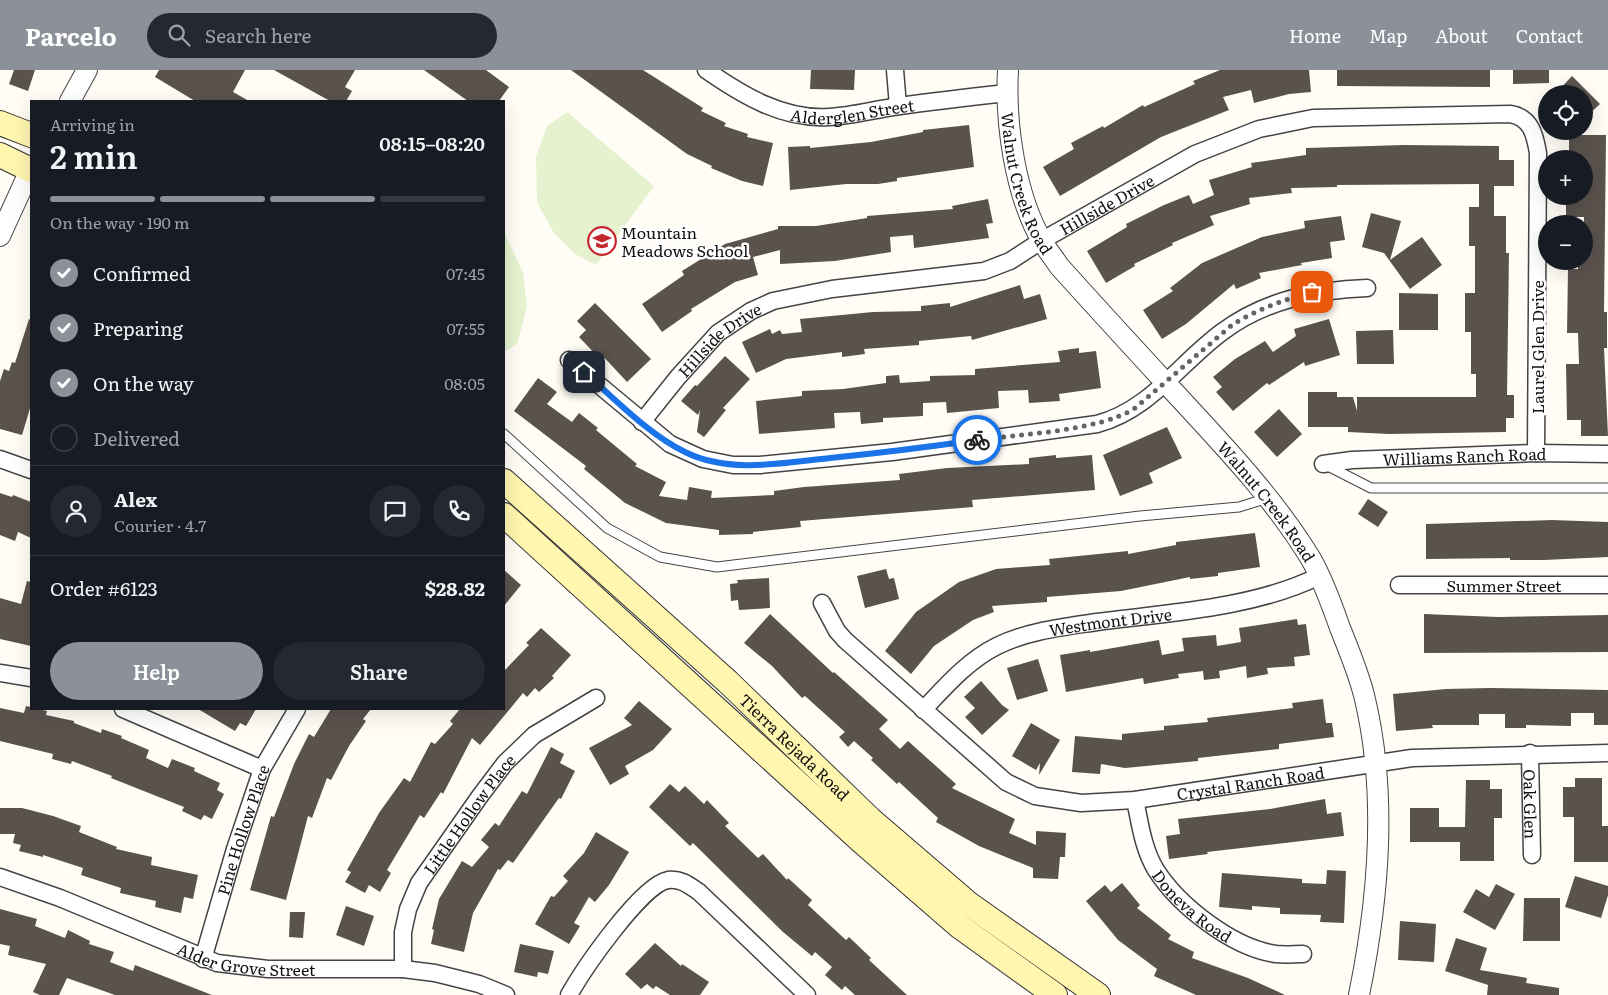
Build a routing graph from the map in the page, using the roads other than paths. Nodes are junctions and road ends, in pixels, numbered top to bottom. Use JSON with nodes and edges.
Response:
{"nodes":[{"id":1,"x":87,"y":70,"type":"edge"},
{"id":2,"x":706,"y":70,"type":"edge"},
{"id":3,"x":895,"y":70,"type":"edge"},
{"id":4,"x":1008,"y":70,"type":"edge"},
{"id":5,"x":1007,"y":93,"type":"junction"},
{"id":6,"x":71,"y":100,"type":"edge"},
{"id":7,"x":898,"y":106,"type":"junction"},
{"id":8,"x":0,"y":123,"type":"edge"},
{"id":9,"x":1528,"y":123,"type":"joint"},
{"id":10,"x":30,"y":135,"type":"edge"},
{"id":11,"x":0,"y":155,"type":"edge"},
{"id":12,"x":30,"y":169,"type":"edge"},
{"id":13,"x":30,"y":171,"type":"edge"},
{"id":14,"x":0,"y":236,"type":"edge"},
{"id":15,"x":1041,"y":241,"type":"junction"},
{"id":16,"x":1367,"y":288,"type":"dead end"},
{"id":17,"x":569,"y":360,"type":"dead end"},
{"id":18,"x":1165,"y":383,"type":"junction"},
{"id":19,"x":642,"y":422,"type":"junction"},
{"id":20,"x":505,"y":435,"type":"edge"},
{"id":21,"x":1536,"y":453,"type":"junction"},
{"id":22,"x":1608,"y":454,"type":"edge"},
{"id":23,"x":0,"y":459,"type":"edge"},
{"id":24,"x":1323,"y":464,"type":"joint"},
{"id":25,"x":30,"y":470,"type":"edge"},
{"id":26,"x":505,"y":482,"type":"edge"},
{"id":27,"x":1608,"y":488,"type":"edge"},
{"id":28,"x":1268,"y":498,"type":"junction"},
{"id":29,"x":505,"y":516,"type":"edge"},
{"id":30,"x":1319,"y":576,"type":"junction"},
{"id":31,"x":1399,"y":585,"type":"dead end"},
{"id":32,"x":1608,"y":586,"type":"edge"},
{"id":33,"x":822,"y":602,"type":"dead end"},
{"id":34,"x":0,"y":673,"type":"edge"},
{"id":35,"x":30,"y":678,"type":"edge"},
{"id":36,"x":596,"y":698,"type":"dead end"},
{"id":37,"x":125,"y":710,"type":"edge"},
{"id":38,"x":295,"y":710,"type":"edge"},
{"id":39,"x":922,"y":710,"type":"junction"},
{"id":40,"x":1530,"y":753,"type":"junction"},
{"id":41,"x":1608,"y":753,"type":"edge"},
{"id":42,"x":1376,"y":762,"type":"junction"},
{"id":43,"x":262,"y":769,"type":"junction"},
{"id":44,"x":1135,"y":800,"type":"junction"},
{"id":45,"x":1532,"y":855,"type":"dead end"},
{"id":46,"x":0,"y":877,"type":"edge"},
{"id":47,"x":1303,"y":954,"type":"dead end"},
{"id":48,"x":203,"y":958,"type":"junction"},
{"id":49,"x":403,"y":970,"type":"junction"},
{"id":50,"x":506,"y":995,"type":"edge"},
{"id":51,"x":569,"y":995,"type":"edge"},
{"id":52,"x":807,"y":995,"type":"edge"},
{"id":53,"x":1055,"y":995,"type":"edge"},
{"id":54,"x":1098,"y":995,"type":"edge"},
{"id":55,"x":1360,"y":995,"type":"edge"}],
"edges":[{"from":1,"to":6,"type":"street"},
{"from":2,"to":7,"type":"street","name":"Alderglen Street"},
{"from":3,"to":7,"type":"street"},
{"from":4,"to":5,"type":"street","name":"Walnut Creek Road"},
{"from":5,"to":7,"type":"street","name":"Alderglen Street"},
{"from":5,"to":15,"type":"street","name":"Walnut Creek Road"},
{"from":8,"to":10,"type":"main road"},
{"from":9,"to":15,"type":"street","name":"Hillside Drive"},
{"from":9,"to":21,"type":"street","name":"Laurel Glen Drive"},
{"from":11,"to":12,"type":"main road"},
{"from":13,"to":14,"type":"street"},
{"from":15,"to":18,"type":"street","name":"Walnut Creek Road"},
{"from":15,"to":19,"type":"street","name":"Hillside Drive"},
{"from":16,"to":18,"type":"street"},
{"from":17,"to":19,"type":"street"},
{"from":18,"to":19,"type":"street"},
{"from":18,"to":28,"type":"street","name":"Walnut Creek Road"},
{"from":20,"to":28,"type":"lane"},
{"from":21,"to":22,"type":"street","name":"Williams Ranch Road"},
{"from":21,"to":24,"type":"street","name":"Williams Ranch Road"},
{"from":23,"to":25,"type":"street"},
{"from":24,"to":27,"type":"lane"},
{"from":26,"to":54,"type":"main road","name":"Tierra Rejada Road"},
{"from":28,"to":30,"type":"street","name":"Walnut Creek Road"},
{"from":29,"to":53,"type":"main road","name":"Tierra Rejada Road"},
{"from":30,"to":39,"type":"street","name":"Westmont Drive"},
{"from":30,"to":42,"type":"street","name":"Walnut Creek Road"},
{"from":31,"to":32,"type":"street","name":"Summer Street"},
{"from":33,"to":39,"type":"street","name":"Crystal Ranch Road"},
{"from":34,"to":35,"type":"street"},
{"from":36,"to":49,"type":"street","name":"Little Hollow Place"},
{"from":37,"to":43,"type":"street"},
{"from":38,"to":43,"type":"street","name":"Pine Hollow Place"},
{"from":39,"to":44,"type":"street","name":"Crystal Ranch Road"},
{"from":40,"to":41,"type":"street","name":"Crystal Ranch Road"},
{"from":40,"to":42,"type":"street","name":"Crystal Ranch Road"},
{"from":40,"to":45,"type":"street","name":"Oak Glen"},
{"from":42,"to":44,"type":"street","name":"Crystal Ranch Road"},
{"from":42,"to":55,"type":"street","name":"Walnut Creek Road"},
{"from":43,"to":48,"type":"street","name":"Pine Hollow Place"},
{"from":44,"to":47,"type":"street","name":"Doneva Road"},
{"from":46,"to":48,"type":"street","name":"Alder Grove Street"},
{"from":48,"to":49,"type":"street","name":"Alder Grove Street"},
{"from":49,"to":50,"type":"street","name":"Alder Grove Street"},
{"from":51,"to":52,"type":"street"}]}
